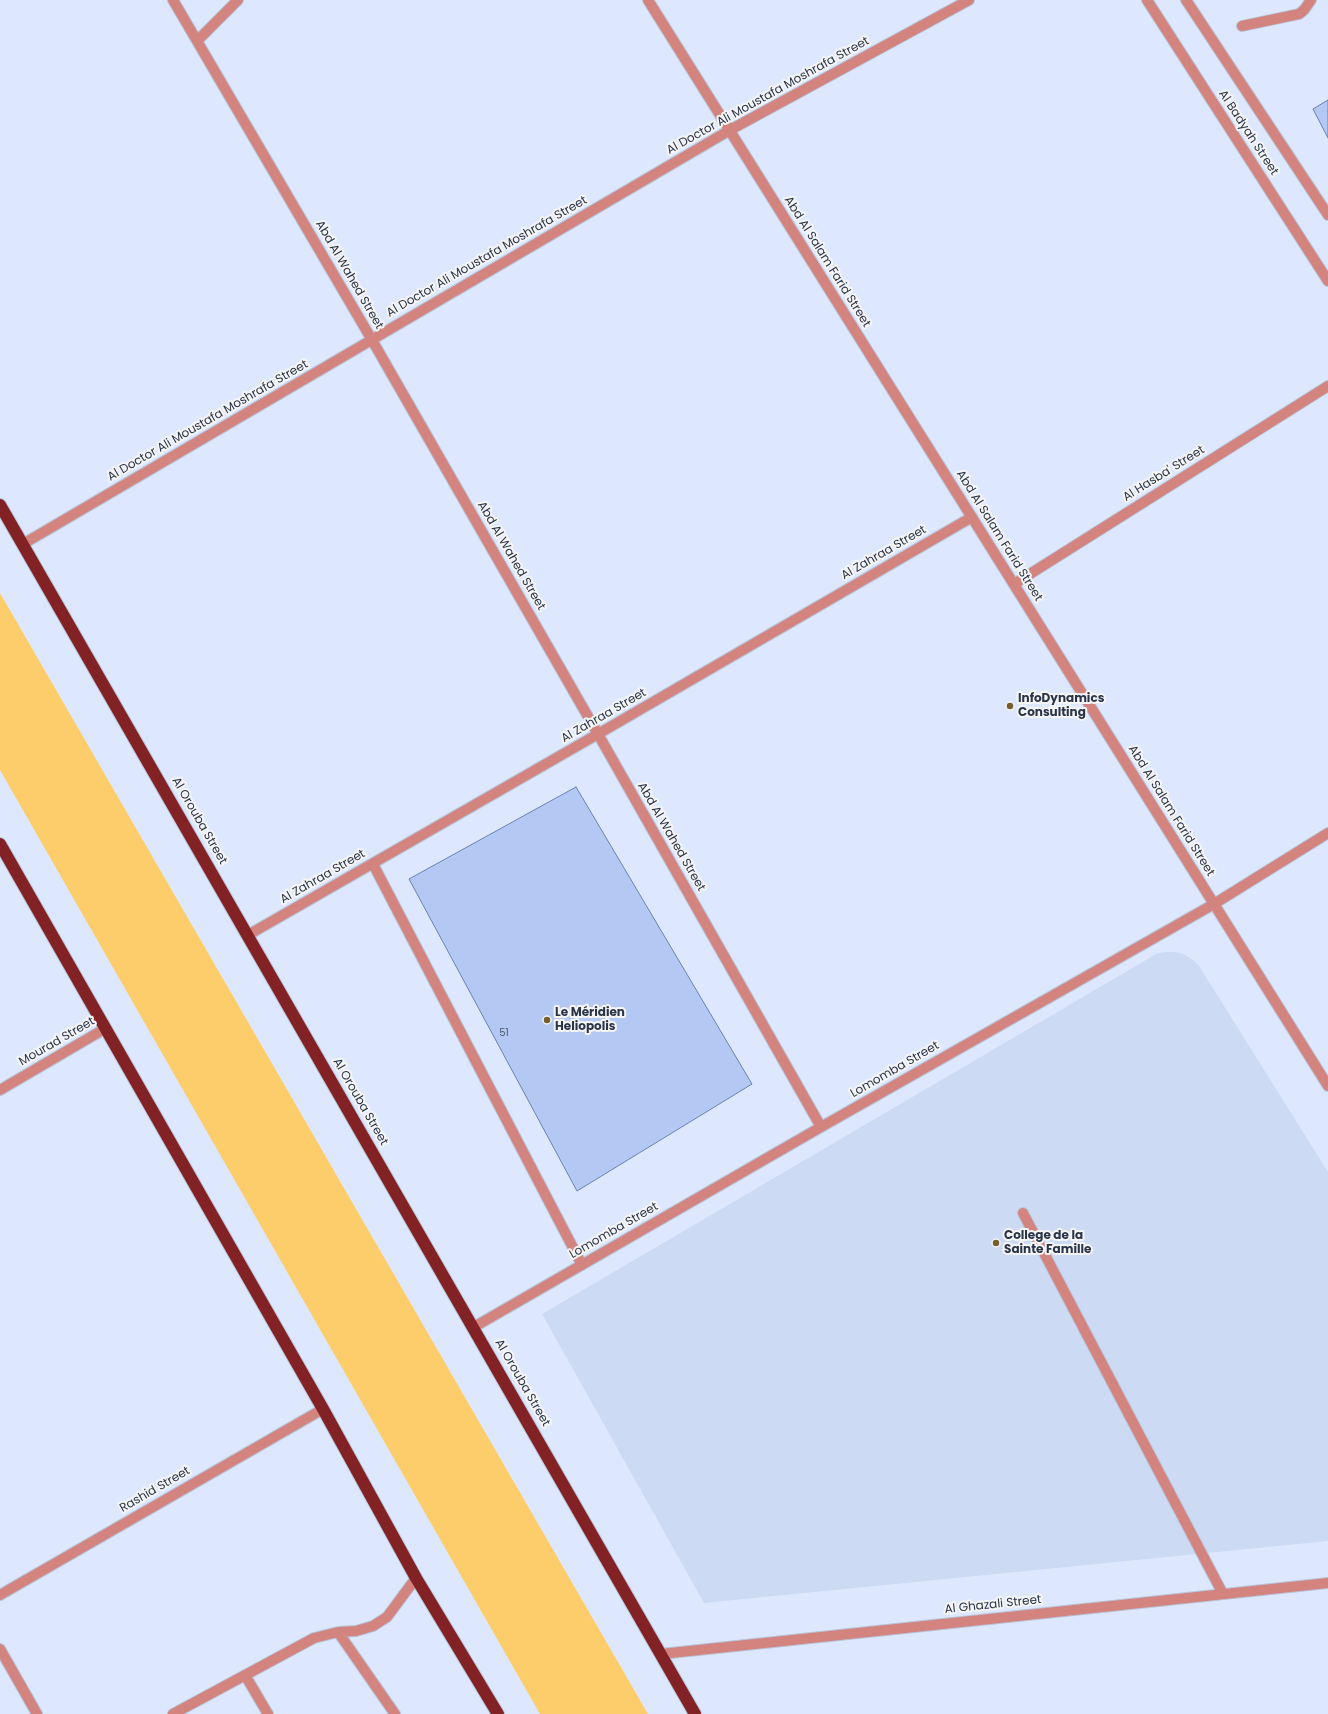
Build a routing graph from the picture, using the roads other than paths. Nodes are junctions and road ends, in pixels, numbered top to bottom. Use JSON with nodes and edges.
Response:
{"nodes":[{"id":1,"x":173,"y":0,"type":"edge"},
{"id":2,"x":238,"y":0,"type":"edge"},
{"id":3,"x":648,"y":0,"type":"edge"},
{"id":4,"x":969,"y":0,"type":"edge"},
{"id":5,"x":1147,"y":0,"type":"edge"},
{"id":6,"x":1186,"y":0,"type":"edge"},
{"id":7,"x":1311,"y":0,"type":"edge"},
{"id":8,"x":1242,"y":26,"type":"dead end"},
{"id":9,"x":197,"y":41,"type":"junction"},
{"id":10,"x":730,"y":130,"type":"junction"},
{"id":11,"x":1328,"y":215,"type":"edge"},
{"id":12,"x":1328,"y":281,"type":"edge"},
{"id":13,"x":372,"y":340,"type":"junction"},
{"id":14,"x":1328,"y":386,"type":"edge"},
{"id":15,"x":0,"y":505,"type":"edge"},
{"id":16,"x":972,"y":517,"type":"junction"},
{"id":17,"x":23,"y":544,"type":"junction"},
{"id":18,"x":1014,"y":584,"type":"junction"},
{"id":19,"x":598,"y":734,"type":"junction"},
{"id":20,"x":1328,"y":833,"type":"edge"},
{"id":21,"x":0,"y":844,"type":"edge"},
{"id":22,"x":373,"y":864,"type":"junction"},
{"id":23,"x":1214,"y":904,"type":"junction"},
{"id":24,"x":248,"y":935,"type":"junction"},
{"id":25,"x":106,"y":1028,"type":"junction"},
{"id":26,"x":1328,"y":1086,"type":"edge"},
{"id":27,"x":0,"y":1090,"type":"edge"},
{"id":28,"x":821,"y":1127,"type":"junction"},
{"id":29,"x":1023,"y":1213,"type":"dead end"},
{"id":30,"x":582,"y":1265,"type":"junction"},
{"id":31,"x":474,"y":1327,"type":"junction"},
{"id":32,"x":323,"y":1409,"type":"junction"},
{"id":33,"x":416,"y":1578,"type":"junction"},
{"id":34,"x":1328,"y":1583,"type":"edge"},
{"id":35,"x":1223,"y":1594,"type":"junction"},
{"id":36,"x":0,"y":1595,"type":"edge"},
{"id":37,"x":338,"y":1632,"type":"junction"},
{"id":38,"x":0,"y":1649,"type":"edge"},
{"id":39,"x":661,"y":1654,"type":"junction"},
{"id":40,"x":245,"y":1675,"type":"junction"},
{"id":41,"x":37,"y":1714,"type":"edge"},
{"id":42,"x":173,"y":1714,"type":"edge"},
{"id":43,"x":268,"y":1714,"type":"edge"},
{"id":44,"x":395,"y":1714,"type":"edge"},
{"id":45,"x":497,"y":1714,"type":"edge"},
{"id":46,"x":695,"y":1714,"type":"edge"}],
"edges":[{"from":1,"to":9,"type":"street","name":"Abd Al Wahed Street"},
{"from":2,"to":9,"type":"street"},
{"from":3,"to":10,"type":"street","name":"Abd Al Salam Farid Street"},
{"from":4,"to":10,"type":"street","name":"Al Doctor Ali Moustafa Moshrafa Street"},
{"from":5,"to":12,"type":"street","name":"Al Badyah Street"},
{"from":6,"to":11,"type":"street","name":"Al Badyah Street"},
{"from":7,"to":8,"type":"street"},
{"from":9,"to":13,"type":"street","name":"Abd Al Wahed Street"},
{"from":10,"to":13,"type":"street","name":"Al Doctor Ali Moustafa Moshrafa Street"},
{"from":10,"to":16,"type":"street","name":"Abd Al Salam Farid Street"},
{"from":13,"to":17,"type":"street","name":"Al Doctor Ali Moustafa Moshrafa Street"},
{"from":13,"to":19,"type":"street","name":"Abd Al Wahed Street"},
{"from":14,"to":18,"type":"street","name":"Al Hasba' Street"},
{"from":15,"to":17,"type":"highway","name":"Al Orouba Street"},
{"from":16,"to":18,"type":"street","name":"Abd Al Salam Farid Street"},
{"from":16,"to":19,"type":"street","name":"Al Zahraa Street"},
{"from":17,"to":24,"type":"highway","name":"Al Orouba Street"},
{"from":18,"to":23,"type":"street","name":"Abd Al Salam Farid Street"},
{"from":19,"to":22,"type":"street","name":"Al Zahraa Street"},
{"from":19,"to":28,"type":"street","name":"Abd Al Wahed Street"},
{"from":20,"to":23,"type":"street","name":"Lomomba Street"},
{"from":21,"to":25,"type":"highway"},
{"from":22,"to":24,"type":"street","name":"Al Zahraa Street"},
{"from":22,"to":30,"type":"street"},
{"from":23,"to":26,"type":"street","name":"Abd Al Salam Farid Street"},
{"from":23,"to":28,"type":"street","name":"Lomomba Street"},
{"from":24,"to":31,"type":"highway","name":"Al Orouba Street"},
{"from":25,"to":27,"type":"street","name":"Mourad Street"},
{"from":25,"to":32,"type":"highway"},
{"from":28,"to":30,"type":"street","name":"Lomomba Street"},
{"from":29,"to":35,"type":"street"},
{"from":30,"to":31,"type":"street","name":"Lomomba Street"},
{"from":31,"to":39,"type":"highway","name":"Al Orouba Street"},
{"from":32,"to":33,"type":"highway"},
{"from":32,"to":36,"type":"street","name":"Rashid Street"},
{"from":33,"to":37,"type":"street"},
{"from":33,"to":45,"type":"highway"},
{"from":34,"to":35,"type":"street","name":"Al Ghazali Street"},
{"from":35,"to":39,"type":"street","name":"Al Ghazali Street"},
{"from":37,"to":40,"type":"street"},
{"from":37,"to":44,"type":"street"},
{"from":38,"to":41,"type":"street"},
{"from":39,"to":46,"type":"highway","name":"Al Orouba Street"},
{"from":40,"to":42,"type":"street"},
{"from":40,"to":43,"type":"street"}]}
